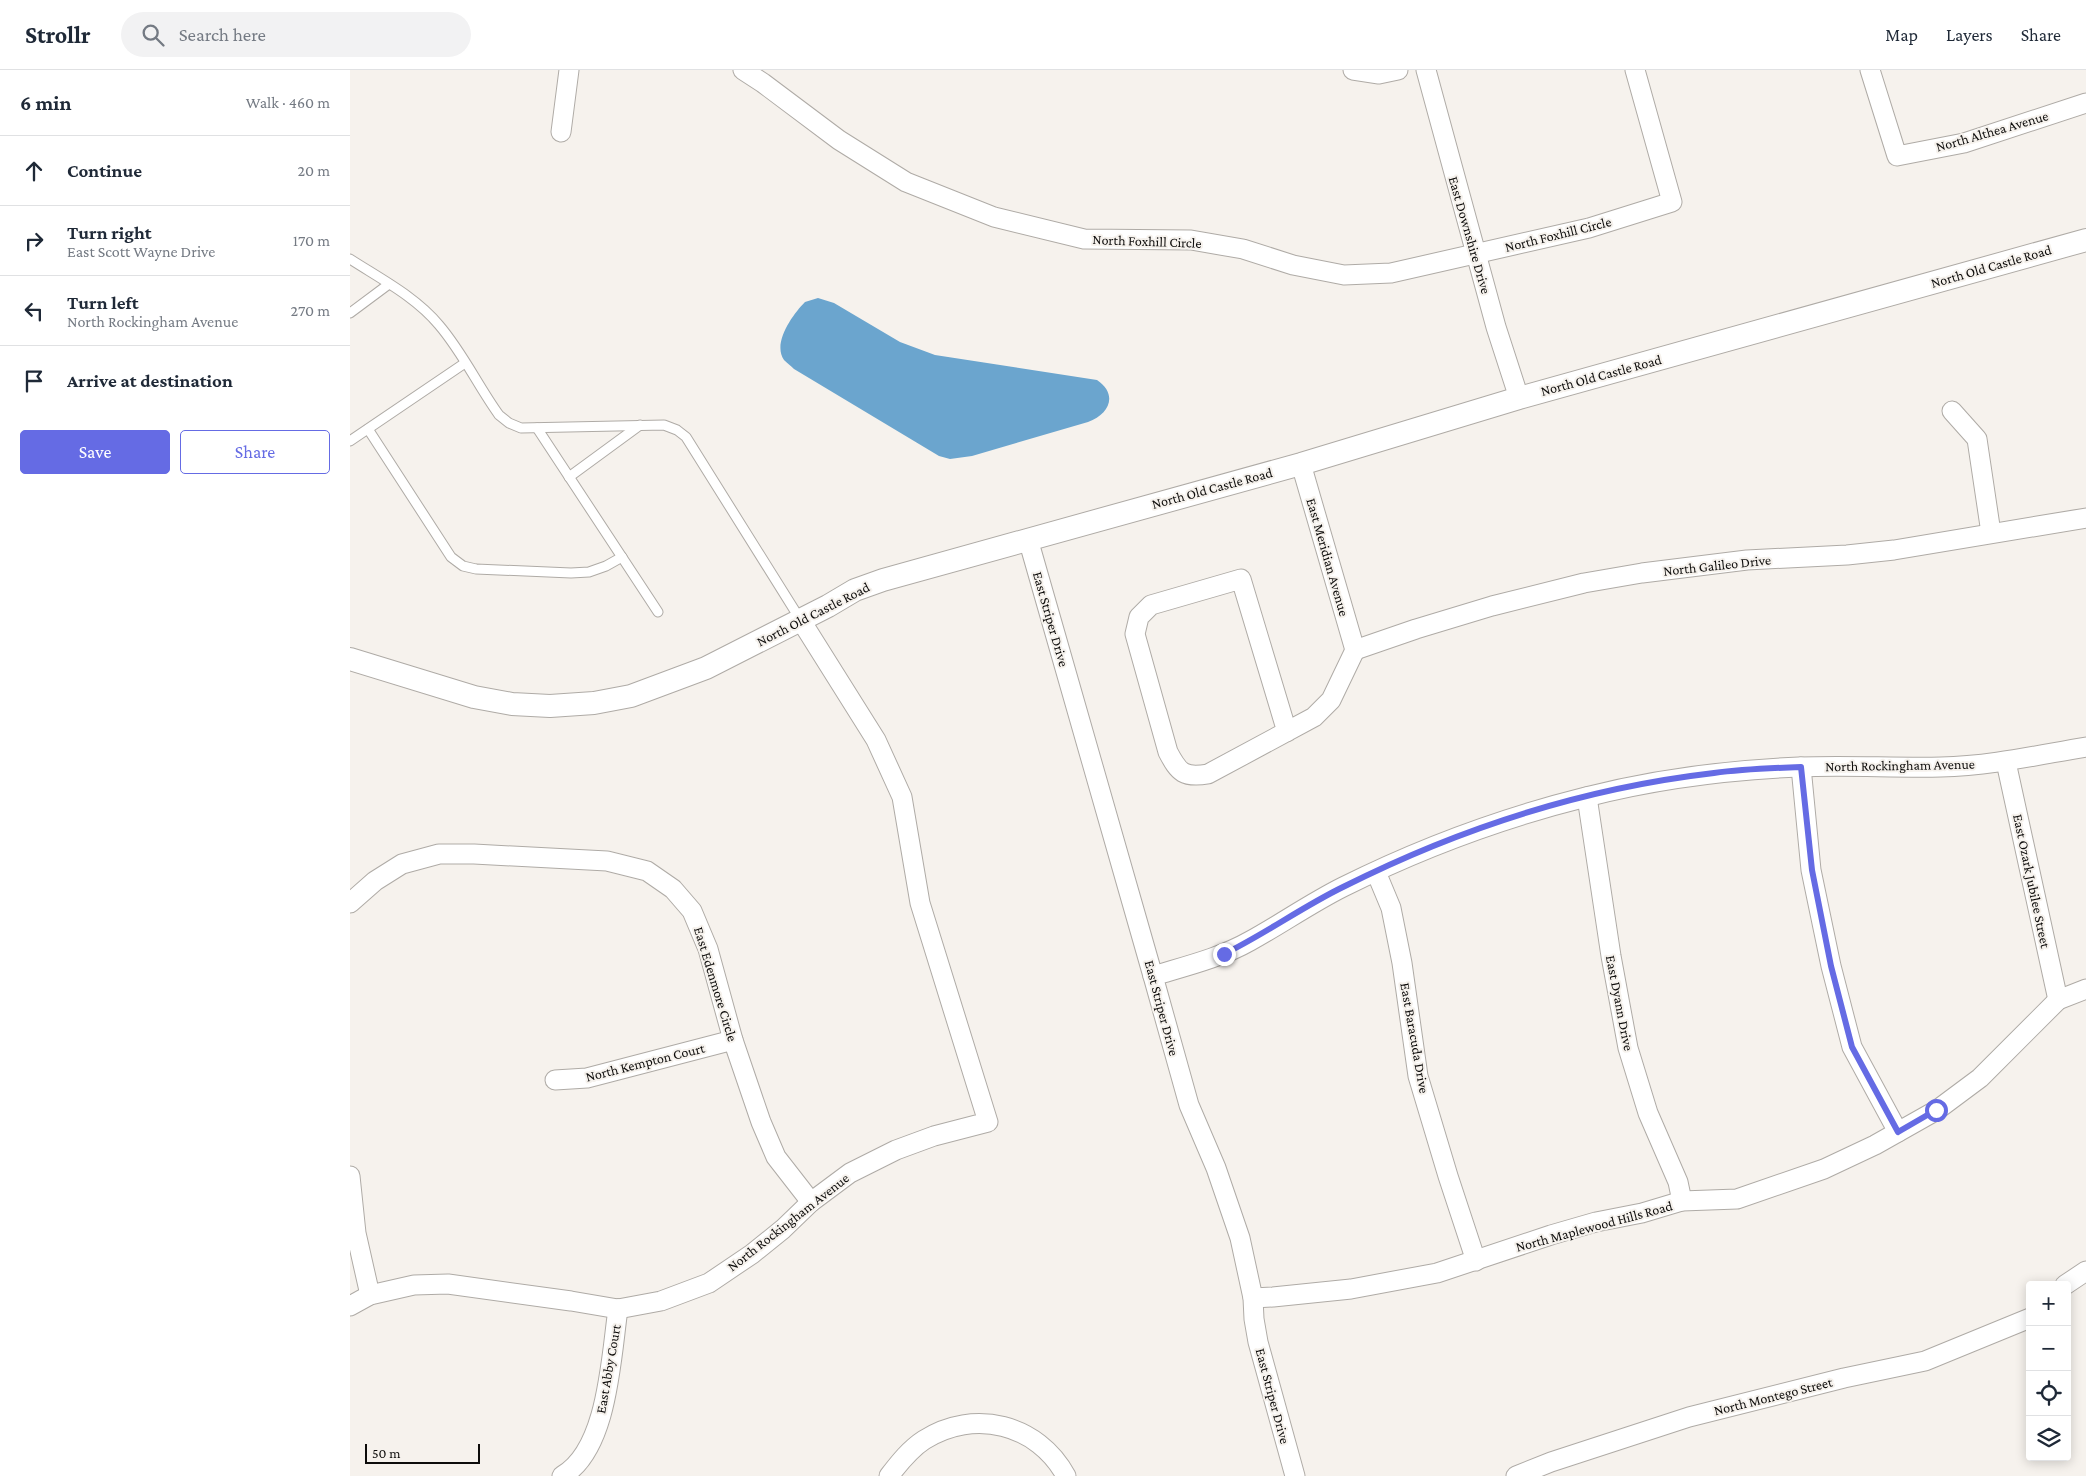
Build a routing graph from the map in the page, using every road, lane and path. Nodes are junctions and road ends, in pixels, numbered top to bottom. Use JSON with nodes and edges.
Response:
{"nodes":[{"id":1,"x":569,"y":70,"type":"edge"},
{"id":2,"x":743,"y":70,"type":"edge"},
{"id":3,"x":1353,"y":70,"type":"edge"},
{"id":4,"x":1398,"y":70,"type":"edge"},
{"id":5,"x":1426,"y":70,"type":"edge"},
{"id":6,"x":1635,"y":70,"type":"edge"},
{"id":7,"x":1870,"y":70,"type":"edge"},
{"id":8,"x":2086,"y":103,"type":"edge"},
{"id":9,"x":561,"y":132,"type":"dead end"},
{"id":10,"x":2086,"y":240,"type":"edge"},
{"id":11,"x":1476,"y":255,"type":"junction"},
{"id":12,"x":350,"y":258,"type":"edge"},
{"id":13,"x":390,"y":284,"type":"junction"},
{"id":14,"x":350,"y":313,"type":"edge"},
{"id":15,"x":465,"y":363,"type":"junction"},
{"id":16,"x":1519,"y":398,"type":"junction"},
{"id":17,"x":1952,"y":411,"type":"dead end"},
{"id":18,"x":640,"y":425,"type":"junction"},
{"id":19,"x":537,"y":428,"type":"junction"},
{"id":20,"x":368,"y":429,"type":"junction"},
{"id":21,"x":350,"y":441,"type":"edge"},
{"id":22,"x":1301,"y":464,"type":"junction"},
{"id":23,"x":569,"y":477,"type":"junction"},
{"id":24,"x":2086,"y":518,"type":"edge"},
{"id":25,"x":1991,"y":533,"type":"junction"},
{"id":26,"x":1028,"y":539,"type":"junction"},
{"id":27,"x":622,"y":557,"type":"junction"},
{"id":28,"x":658,"y":612,"type":"dead end"},
{"id":29,"x":800,"y":619,"type":"junction"},
{"id":30,"x":1355,"y":650,"type":"junction"},
{"id":31,"x":350,"y":659,"type":"edge"},
{"id":32,"x":1287,"y":732,"type":"junction"},
{"id":33,"x":2086,"y":747,"type":"edge"},
{"id":34,"x":2006,"y":762,"type":"junction"},
{"id":35,"x":1801,"y":767,"type":"junction"},
{"id":36,"x":1587,"y":797,"type":"junction"},
{"id":37,"x":1376,"y":872,"type":"junction"},
{"id":38,"x":350,"y":901,"type":"edge"},
{"id":39,"x":1153,"y":976,"type":"junction"},
{"id":40,"x":2086,"y":989,"type":"edge"},
{"id":41,"x":2058,"y":1000,"type":"junction"},
{"id":42,"x":733,"y":1040,"type":"junction"},
{"id":43,"x":555,"y":1080,"type":"dead end"},
{"id":44,"x":1898,"y":1132,"type":"junction"},
{"id":45,"x":350,"y":1176,"type":"edge"},
{"id":46,"x":1682,"y":1201,"type":"junction"},
{"id":47,"x":811,"y":1202,"type":"junction"},
{"id":48,"x":1476,"y":1261,"type":"junction"},
{"id":49,"x":2086,"y":1271,"type":"edge"},
{"id":50,"x":2071,"y":1281,"type":"edge"},
{"id":51,"x":370,"y":1295,"type":"junction"},
{"id":52,"x":1253,"y":1298,"type":"junction"},
{"id":53,"x":350,"y":1306,"type":"edge"},
{"id":54,"x":618,"y":1309,"type":"junction"},
{"id":55,"x":2026,"y":1320,"type":"edge"},
{"id":56,"x":562,"y":1476,"type":"edge"},
{"id":57,"x":889,"y":1476,"type":"edge"},
{"id":58,"x":1066,"y":1476,"type":"edge"},
{"id":59,"x":1295,"y":1476,"type":"edge"},
{"id":60,"x":1516,"y":1476,"type":"edge"}],
"edges":[{"from":1,"to":9,"type":"street"},
{"from":2,"to":11,"type":"street","name":"North Foxhill Circle"},
{"from":3,"to":4,"type":"street"},
{"from":5,"to":11,"type":"street","name":"East Downshire Drive"},
{"from":6,"to":11,"type":"street","name":"North Foxhill Circle"},
{"from":7,"to":8,"type":"street","name":"North Althea Avenue"},
{"from":10,"to":16,"type":"street","name":"North Old Castle Road"},
{"from":11,"to":16,"type":"street","name":"East Downshire Drive"},
{"from":12,"to":13,"type":"lane"},
{"from":13,"to":14,"type":"lane"},
{"from":13,"to":15,"type":"lane"},
{"from":15,"to":19,"type":"lane"},
{"from":15,"to":20,"type":"lane"},
{"from":16,"to":22,"type":"street","name":"North Old Castle Road"},
{"from":17,"to":25,"type":"street"},
{"from":18,"to":19,"type":"lane"},
{"from":18,"to":23,"type":"lane"},
{"from":18,"to":29,"type":"lane"},
{"from":19,"to":23,"type":"lane"},
{"from":20,"to":21,"type":"lane"},
{"from":20,"to":27,"type":"lane"},
{"from":22,"to":26,"type":"street","name":"North Old Castle Road"},
{"from":22,"to":30,"type":"street","name":"East Meridian Avenue"},
{"from":23,"to":27,"type":"lane"},
{"from":24,"to":25,"type":"street","name":"North Galileo Drive"},
{"from":25,"to":30,"type":"street","name":"North Galileo Drive"},
{"from":26,"to":29,"type":"street","name":"North Old Castle Road"},
{"from":26,"to":39,"type":"street","name":"East Striper Drive"},
{"from":27,"to":28,"type":"lane"},
{"from":29,"to":31,"type":"street","name":"North Old Castle Road"},
{"from":29,"to":47,"type":"street","name":"North Rockingham Avenue"},
{"from":30,"to":32,"type":"street"},
{"from":32,"to":32,"type":"street"},
{"from":33,"to":34,"type":"street","name":"North Rockingham Avenue"},
{"from":34,"to":35,"type":"street","name":"North Rockingham Avenue"},
{"from":34,"to":41,"type":"street","name":"East Ozark Jubilee Street"},
{"from":35,"to":36,"type":"street","name":"North Rockingham Avenue"},
{"from":35,"to":44,"type":"street"},
{"from":36,"to":37,"type":"street","name":"North Rockingham Avenue"},
{"from":36,"to":46,"type":"street","name":"East Dyann Drive"},
{"from":37,"to":39,"type":"street","name":"North Rockingham Avenue"},
{"from":37,"to":48,"type":"street","name":"East Baracuda Drive"},
{"from":38,"to":42,"type":"street","name":"East Edenmore Circle"},
{"from":39,"to":52,"type":"street","name":"East Striper Drive"},
{"from":40,"to":41,"type":"street","name":"North Maplewood Hills Road"},
{"from":41,"to":44,"type":"street","name":"North Maplewood Hills Road"},
{"from":42,"to":43,"type":"street","name":"North Kempton Court"},
{"from":42,"to":47,"type":"street","name":"East Edenmore Circle"},
{"from":44,"to":46,"type":"street","name":"North Maplewood Hills Road"},
{"from":45,"to":51,"type":"street"},
{"from":46,"to":48,"type":"street","name":"North Maplewood Hills Road"},
{"from":47,"to":54,"type":"street","name":"North Rockingham Avenue"},
{"from":48,"to":52,"type":"street","name":"North Maplewood Hills Road"},
{"from":49,"to":50,"type":"street"},
{"from":51,"to":53,"type":"street","name":"North Rockingham Avenue"},
{"from":51,"to":54,"type":"street","name":"North Rockingham Avenue"},
{"from":52,"to":59,"type":"street","name":"East Striper Drive"},
{"from":54,"to":56,"type":"street","name":"East Abby Court"},
{"from":55,"to":60,"type":"street","name":"North Montego Street"},
{"from":57,"to":58,"type":"street"}]}
